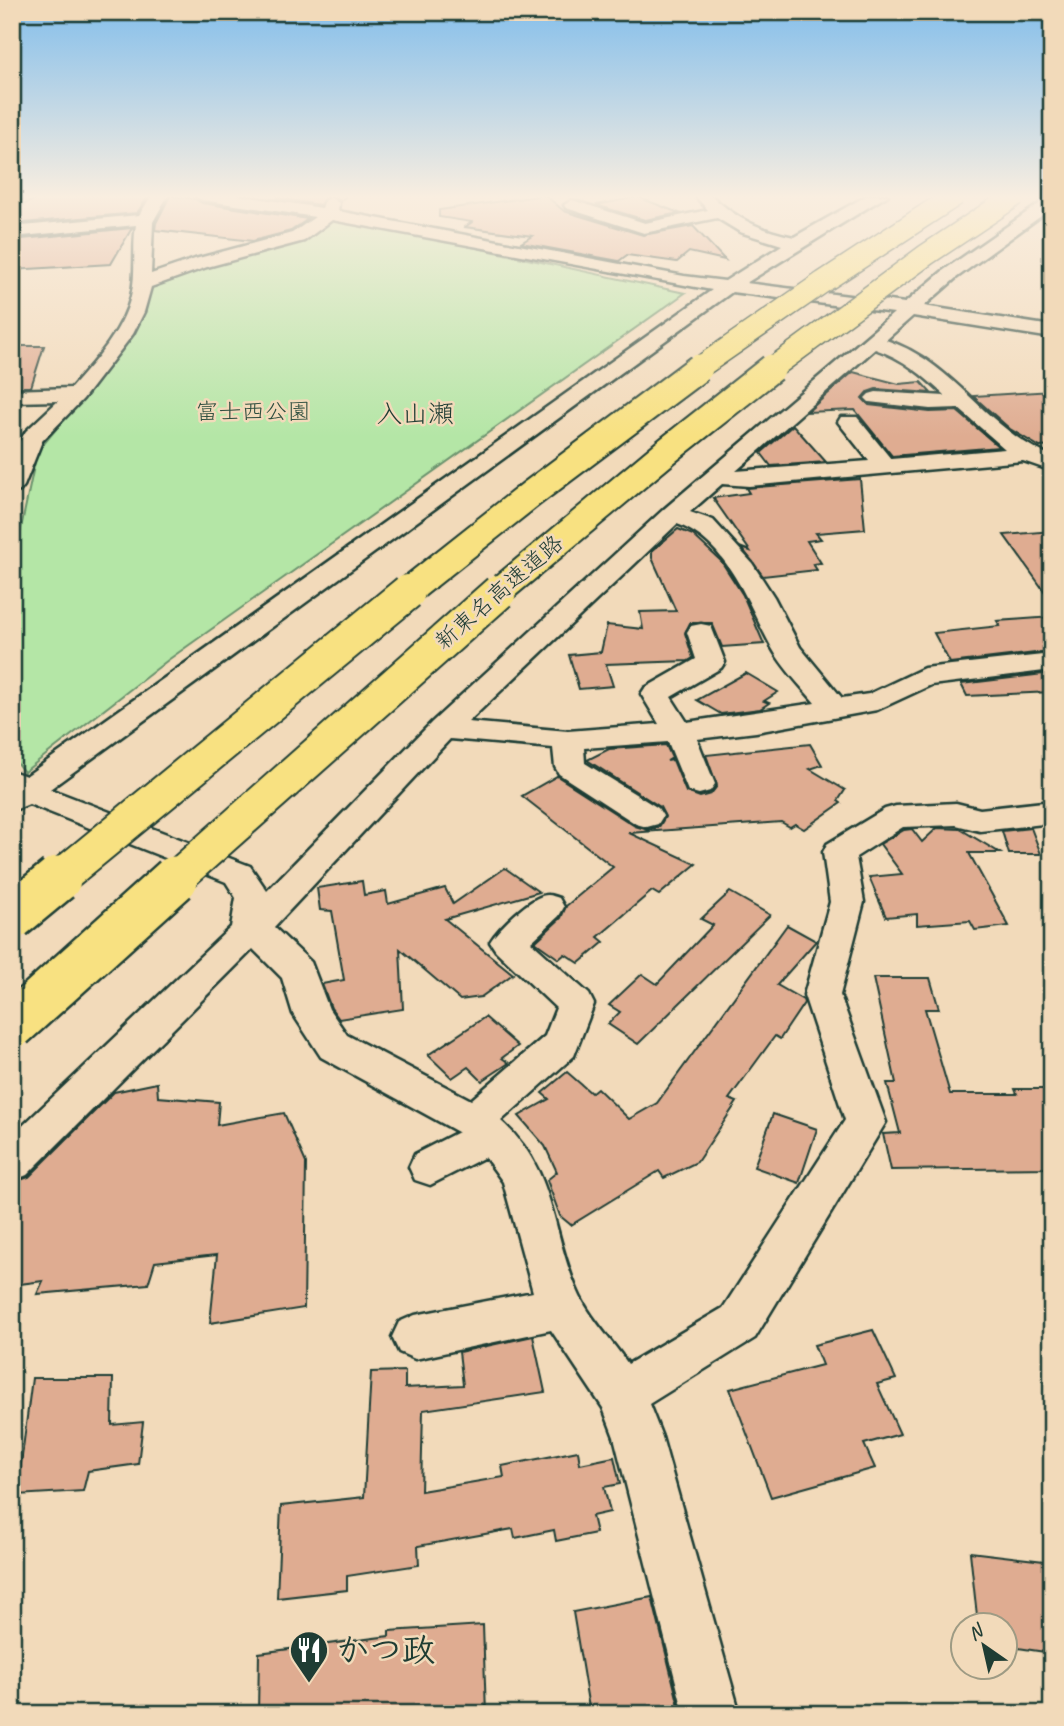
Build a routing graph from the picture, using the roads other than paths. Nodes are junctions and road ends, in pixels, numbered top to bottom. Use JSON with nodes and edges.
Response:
{"nodes":[{"id":1,"x":143,"y":276,"type":"edge"},
{"id":2,"x":165,"y":276,"type":"edge"},
{"id":3,"x":655,"y":276,"type":"edge"},
{"id":4,"x":746,"y":276,"type":"edge"},
{"id":5,"x":836,"y":276,"type":"edge"},
{"id":6,"x":898,"y":276,"type":"edge"},
{"id":7,"x":948,"y":276,"type":"edge"},
{"id":8,"x":144,"y":283,"type":"junction"},
{"id":9,"x":728,"y":287,"type":"junction"},
{"id":10,"x":908,"y":311,"type":"junction"},
{"id":11,"x":1052,"y":332,"type":"edge"},
{"id":12,"x":872,"y":342,"type":"junction"},
{"id":13,"x":76,"y":394,"type":"junction"},
{"id":14,"x":12,"y":396,"type":"edge"},
{"id":15,"x":876,"y":398,"type":"dead end"},
{"id":16,"x":963,"y":401,"type":"junction"},
{"id":17,"x":849,"y":422,"type":"dead end"},
{"id":18,"x":1026,"y":454,"type":"junction"},
{"id":19,"x":1052,"y":464,"type":"edge"},
{"id":20,"x":885,"y":467,"type":"junction"},
{"id":21,"x":716,"y":476,"type":"junction"},
{"id":22,"x":12,"y":485,"type":"edge"},
{"id":23,"x":673,"y":514,"type":"junction"},
{"id":24,"x":701,"y":632,"type":"dead end"},
{"id":25,"x":1052,"y":662,"type":"edge"},
{"id":26,"x":836,"y":710,"type":"junction"},
{"id":27,"x":443,"y":729,"type":"junction"},
{"id":28,"x":679,"y":732,"type":"junction"},
{"id":29,"x":568,"y":740,"type":"junction"},
{"id":30,"x":699,"y":784,"type":"dead end"},
{"id":31,"x":16,"y":791,"type":"edge"},
{"id":32,"x":1052,"y":812,"type":"edge"},
{"id":33,"x":647,"y":816,"type":"dead end"},
{"id":34,"x":547,"y":907,"type":"dead end"},
{"id":35,"x":12,"y":917,"type":"edge"},
{"id":36,"x":251,"y":928,"type":"junction"},
{"id":37,"x":12,"y":1026,"type":"edge"},
{"id":38,"x":481,"y":1128,"type":"junction"},
{"id":39,"x":12,"y":1163,"type":"edge"},
{"id":40,"x":430,"y":1167,"type":"dead end"},
{"id":41,"x":561,"y":1307,"type":"junction"},
{"id":42,"x":415,"y":1338,"type":"dead end"},
{"id":43,"x":621,"y":1394,"type":"junction"},
{"id":44,"x":712,"y":1714,"type":"edge"}],
"edges":[{"from":1,"to":8,"type":"street"},
{"from":2,"to":8,"type":"street"},
{"from":3,"to":9,"type":"street"},
{"from":4,"to":9,"type":"street"},
{"from":5,"to":35,"type":"highway","name":"新東名高速道路","bridge":true},
{"from":6,"to":37,"type":"highway","name":"新東名高速道路","bridge":true},
{"from":7,"to":10,"type":"street"},
{"from":8,"to":13,"type":"street"},
{"from":9,"to":10,"type":"street"},
{"from":9,"to":31,"type":"street"},
{"from":10,"to":11,"type":"street"},
{"from":10,"to":12,"type":"street"},
{"from":12,"to":16,"type":"street"},
{"from":12,"to":21,"type":"street"},
{"from":13,"to":14,"type":"street"},
{"from":13,"to":22,"type":"street"},
{"from":15,"to":16,"type":"street"},
{"from":16,"to":18,"type":"street"},
{"from":17,"to":20,"type":"street"},
{"from":18,"to":19,"type":"street"},
{"from":18,"to":20,"type":"street"},
{"from":20,"to":21,"type":"street"},
{"from":21,"to":23,"type":"street"},
{"from":23,"to":26,"type":"street"},
{"from":23,"to":27,"type":"street"},
{"from":24,"to":28,"type":"street"},
{"from":25,"to":26,"type":"street"},
{"from":26,"to":28,"type":"street"},
{"from":27,"to":29,"type":"street"},
{"from":27,"to":36,"type":"street"},
{"from":28,"to":29,"type":"street"},
{"from":28,"to":30,"type":"street"},
{"from":29,"to":33,"type":"street"},
{"from":31,"to":36,"type":"street"},
{"from":32,"to":43,"type":"street"},
{"from":34,"to":38,"type":"street"},
{"from":36,"to":38,"type":"street"},
{"from":36,"to":39,"type":"street"},
{"from":38,"to":40,"type":"street"},
{"from":38,"to":41,"type":"street"},
{"from":41,"to":42,"type":"street"},
{"from":41,"to":43,"type":"street"},
{"from":43,"to":44,"type":"street"}]}
